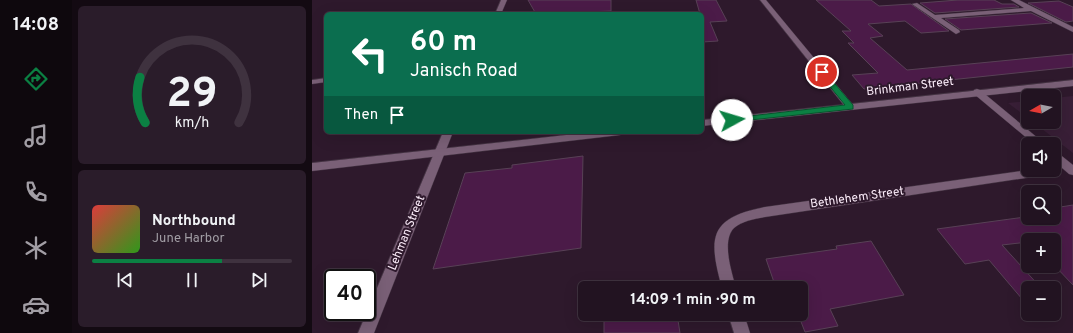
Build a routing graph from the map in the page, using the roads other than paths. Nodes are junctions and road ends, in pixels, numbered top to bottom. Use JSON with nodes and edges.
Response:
{"nodes":[{"id":1,"x":504,"y":0,"type":"edge"},
{"id":2,"x":762,"y":0,"type":"edge"},
{"id":3,"x":1015,"y":0,"type":"edge"},
{"id":4,"x":1026,"y":0,"type":"edge"},
{"id":5,"x":915,"y":4,"type":"dead end"},
{"id":6,"x":1032,"y":9,"type":"junction"},
{"id":7,"x":499,"y":12,"type":"edge"},
{"id":8,"x":934,"y":16,"type":"junction"},
{"id":9,"x":1073,"y":30,"type":"edge"},
{"id":10,"x":956,"y":32,"type":"dead end"},
{"id":11,"x":324,"y":80,"type":"edge"},
{"id":12,"x":312,"y":82,"type":"edge"},
{"id":13,"x":1073,"y":83,"type":"edge"},
{"id":14,"x":977,"y":92,"type":"junction"},
{"id":15,"x":850,"y":107,"type":"junction"},
{"id":16,"x":704,"y":123,"type":"edge"},
{"id":17,"x":447,"y":134,"type":"edge"},
{"id":18,"x":602,"y":134,"type":"edge"},
{"id":19,"x":1032,"y":137,"type":"edge"},
{"id":20,"x":440,"y":152,"type":"junction"},
{"id":21,"x":1061,"y":161,"type":"edge"},
{"id":22,"x":312,"y":167,"type":"edge"},
{"id":23,"x":1071,"y":169,"type":"edge"},
{"id":24,"x":1061,"y":170,"type":"edge"},
{"id":25,"x":1021,"y":175,"type":"edge"},
{"id":26,"x":727,"y":281,"type":"edge"},
{"id":27,"x":738,"y":321,"type":"edge"},
{"id":28,"x":366,"y":333,"type":"edge"},
{"id":29,"x":742,"y":333,"type":"edge"}],
"edges":[{"from":1,"to":7,"type":"street"},
{"from":2,"to":15,"type":"street"},
{"from":3,"to":4,"type":"street"},
{"from":3,"to":6,"type":"street"},
{"from":5,"to":8,"type":"street"},
{"from":6,"to":8,"type":"street"},
{"from":6,"to":9,"type":"street"},
{"from":8,"to":10,"type":"street"},
{"from":11,"to":12,"type":"lane"},
{"from":13,"to":14,"type":"street","name":"Brinkman Street"},
{"from":14,"to":15,"type":"street","name":"Brinkman Street"},
{"from":14,"to":19,"type":"street"},
{"from":15,"to":16,"type":"street","name":"Brinkman Street"},
{"from":17,"to":20,"type":"street","name":"Lehman Street"},
{"from":18,"to":20,"type":"street"},
{"from":20,"to":22,"type":"street"},
{"from":20,"to":28,"type":"street","name":"Lehman Street"},
{"from":21,"to":23,"type":"street"},
{"from":23,"to":24,"type":"street","name":"Bethlehem Street"},
{"from":25,"to":26,"type":"street","name":"Bethlehem Street"},
{"from":27,"to":29,"type":"street"}]}
